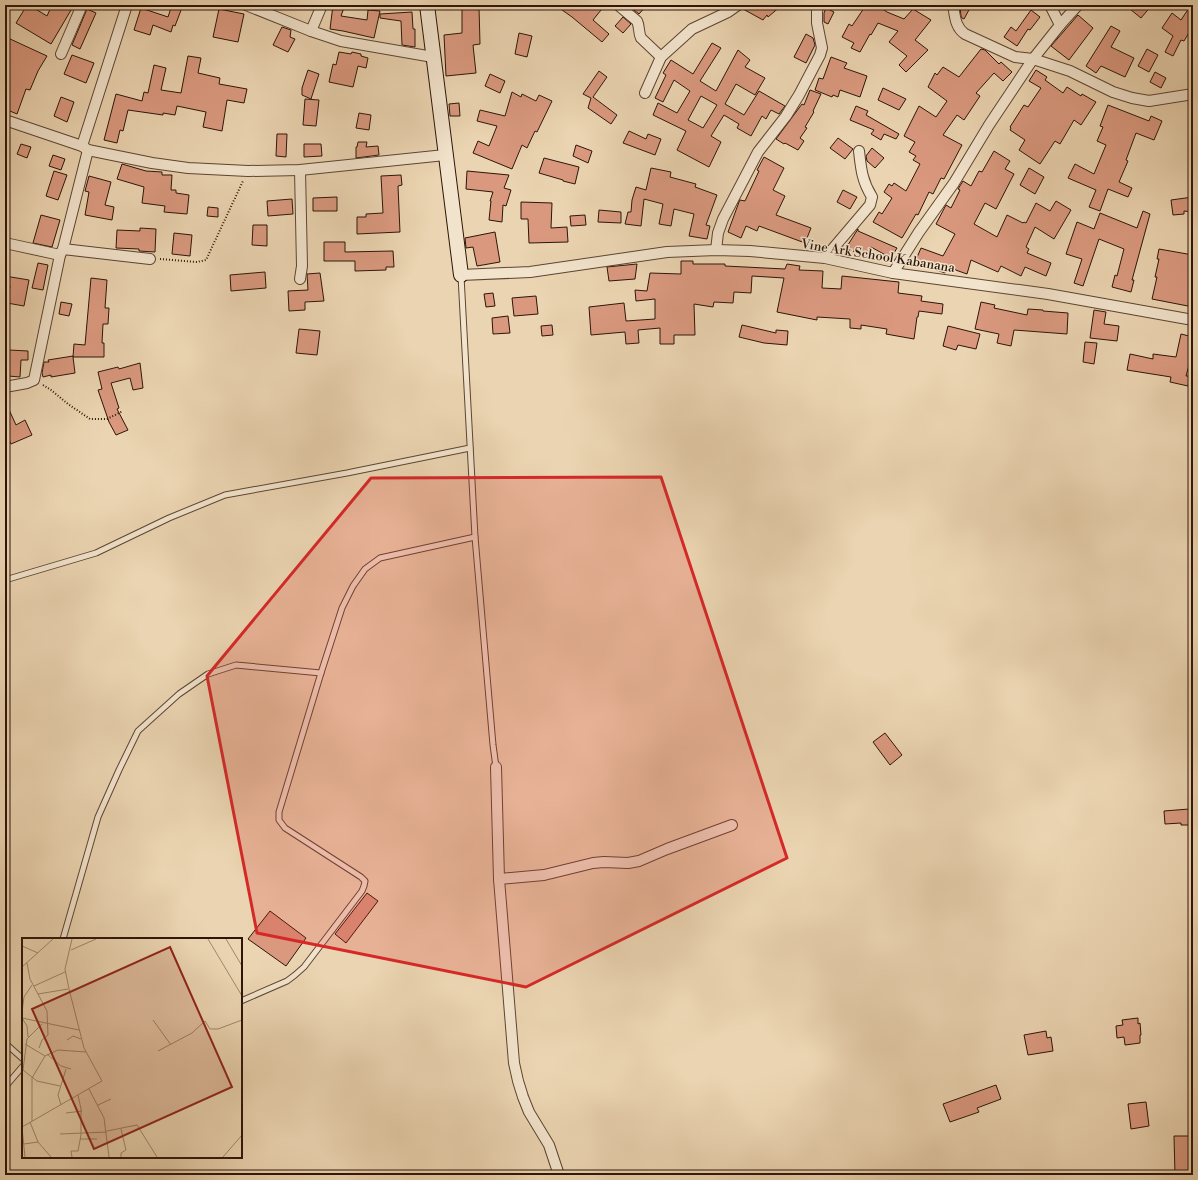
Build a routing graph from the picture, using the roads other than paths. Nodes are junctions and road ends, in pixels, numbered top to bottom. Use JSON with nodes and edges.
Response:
{"nodes":[{"id":1,"x":82,"y":5,"type":"edge"},
{"id":2,"x":127,"y":5,"type":"edge"},
{"id":3,"x":246,"y":5,"type":"edge"},
{"id":4,"x":322,"y":5,"type":"edge"},
{"id":5,"x":427,"y":5,"type":"edge"},
{"id":6,"x":618,"y":5,"type":"edge"},
{"id":7,"x":738,"y":5,"type":"edge"},
{"id":8,"x":818,"y":5,"type":"edge"},
{"id":9,"x":953,"y":5,"type":"edge"},
{"id":10,"x":1050,"y":5,"type":"edge"},
{"id":11,"x":1078,"y":5,"type":"edge"},
{"id":12,"x":1060,"y":25,"type":"junction"},
{"id":13,"x":311,"y":31,"type":"junction"},
{"id":14,"x":61,"y":54,"type":"dead end"},
{"id":15,"x":432,"y":56,"type":"junction"},
{"id":16,"x":661,"y":57,"type":"junction"},
{"id":17,"x":1033,"y":59,"type":"junction"},
{"id":18,"x":645,"y":93,"type":"dead end"},
{"id":19,"x":1193,"y":94,"type":"edge"},
{"id":20,"x":5,"y":120,"type":"edge"},
{"id":21,"x":85,"y":148,"type":"junction"},
{"id":22,"x":859,"y":151,"type":"dead end"},
{"id":23,"x":445,"y":155,"type":"junction"},
{"id":24,"x":300,"y":170,"type":"junction"},
{"id":25,"x":5,"y":243,"type":"edge"},
{"id":26,"x":716,"y":250,"type":"junction"},
{"id":27,"x":61,"y":252,"type":"junction"},
{"id":28,"x":825,"y":258,"type":"junction"},
{"id":29,"x":150,"y":259,"type":"road end"},
{"id":30,"x":893,"y":273,"type":"junction"},
{"id":31,"x":461,"y":275,"type":"junction"},
{"id":32,"x":300,"y":279,"type":"dead end"},
{"id":33,"x":1193,"y":320,"type":"edge"},
{"id":34,"x":5,"y":387,"type":"edge"},
{"id":35,"x":470,"y":448,"type":"junction"},
{"id":36,"x":475,"y":537,"type":"junction"},
{"id":37,"x":5,"y":580,"type":"edge"},
{"id":38,"x":321,"y":672,"type":"junction"},
{"id":39,"x":496,"y":767,"type":"joint"},
{"id":40,"x":732,"y":825,"type":"dead end"},
{"id":41,"x":499,"y":879,"type":"junction"},
{"id":42,"x":62,"y":938,"type":"edge"},
{"id":43,"x":242,"y":1001,"type":"edge"},
{"id":44,"x":5,"y":1043,"type":"edge"},
{"id":45,"x":22,"y":1057,"type":"edge"},
{"id":46,"x":22,"y":1067,"type":"edge"},
{"id":47,"x":5,"y":1087,"type":"edge"},
{"id":48,"x":559,"y":1175,"type":"edge"}],
"edges":[{"from":1,"to":14,"type":"street"},
{"from":2,"to":21,"type":"street"},
{"from":3,"to":13,"type":"street"},
{"from":4,"to":13,"type":"street"},
{"from":5,"to":15,"type":"street"},
{"from":6,"to":16,"type":"street"},
{"from":7,"to":16,"type":"street"},
{"from":8,"to":26,"type":"street"},
{"from":9,"to":17,"type":"street"},
{"from":10,"to":12,"type":"street"},
{"from":11,"to":12,"type":"street"},
{"from":12,"to":17,"type":"street"},
{"from":13,"to":15,"type":"street"},
{"from":15,"to":23,"type":"street"},
{"from":16,"to":18,"type":"street"},
{"from":17,"to":19,"type":"street"},
{"from":17,"to":30,"type":"street"},
{"from":20,"to":21,"type":"street"},
{"from":21,"to":24,"type":"street"},
{"from":21,"to":27,"type":"street"},
{"from":22,"to":28,"type":"street"},
{"from":23,"to":24,"type":"street"},
{"from":23,"to":31,"type":"street"},
{"from":24,"to":32,"type":"street"},
{"from":25,"to":27,"type":"street"},
{"from":26,"to":28,"type":"street","name":"Vine Ark School Kabanana"},
{"from":26,"to":31,"type":"street","name":"Vine Ark School Kabanana"},
{"from":27,"to":29,"type":"street"},
{"from":27,"to":34,"type":"street"},
{"from":28,"to":30,"type":"street","name":"Vine Ark School Kabanana"},
{"from":30,"to":33,"type":"street","name":"Vine Ark School Kabanana"},
{"from":31,"to":35,"type":"lane"},
{"from":35,"to":36,"type":"lane"},
{"from":35,"to":37,"type":"lane"},
{"from":36,"to":38,"type":"lane"},
{"from":36,"to":39,"type":"lane"},
{"from":38,"to":42,"type":"lane"},
{"from":38,"to":43,"type":"lane"},
{"from":39,"to":41,"type":"street"},
{"from":40,"to":41,"type":"street"},
{"from":41,"to":48,"type":"street"},
{"from":44,"to":45,"type":"lane"},
{"from":46,"to":47,"type":"lane"}]}
